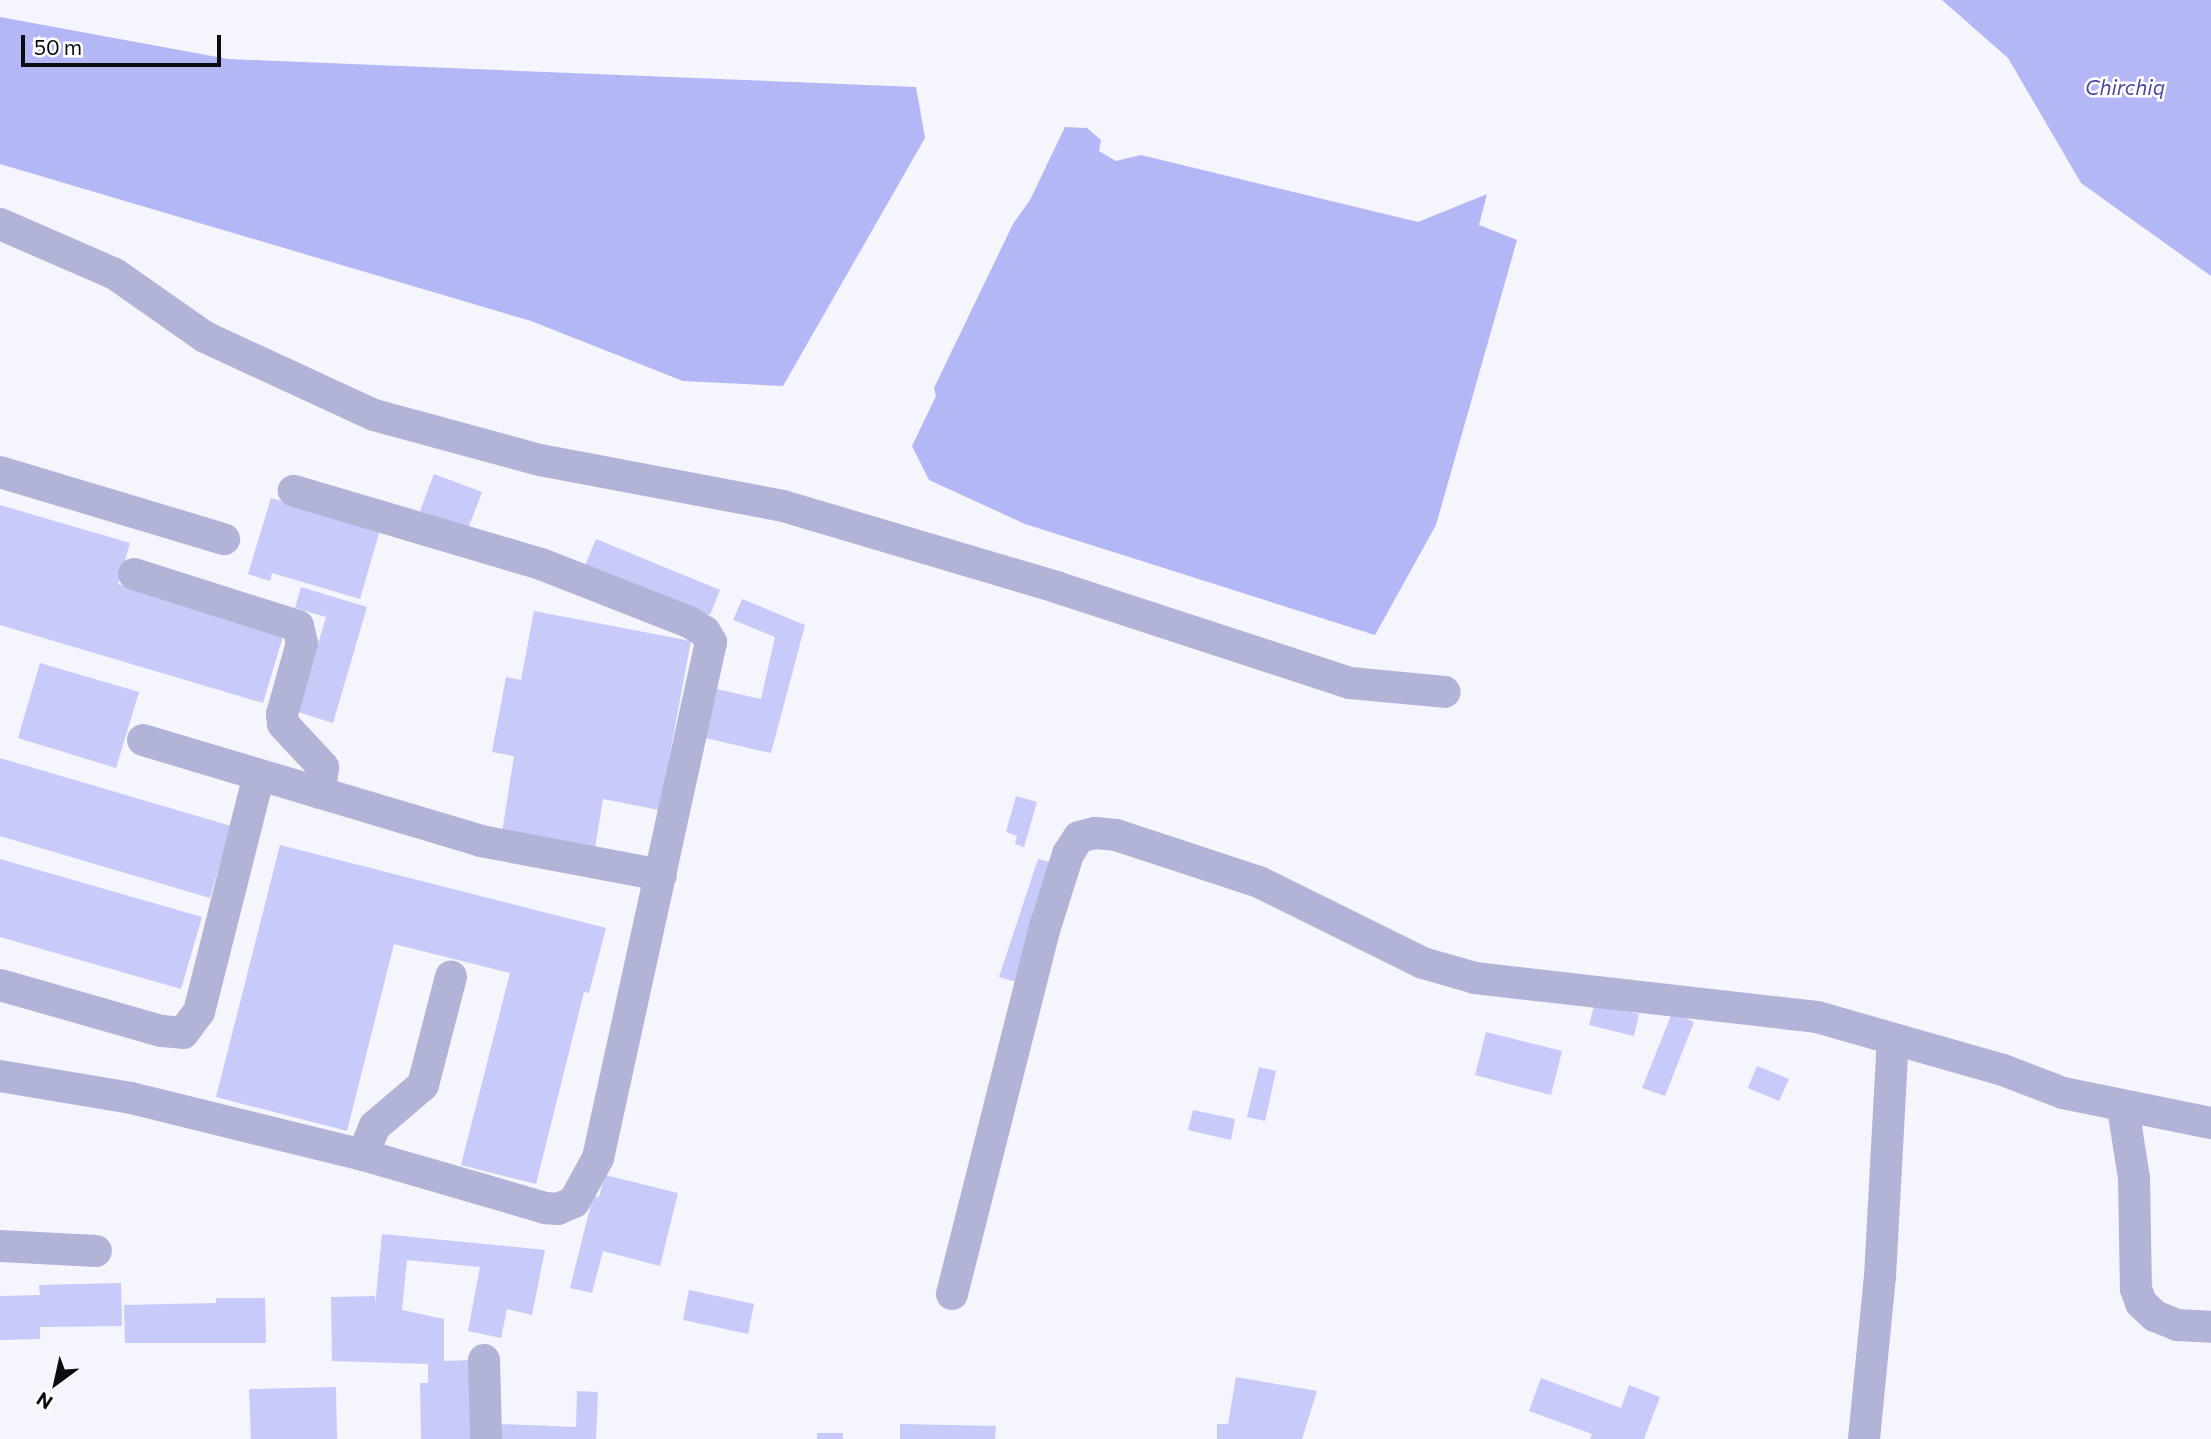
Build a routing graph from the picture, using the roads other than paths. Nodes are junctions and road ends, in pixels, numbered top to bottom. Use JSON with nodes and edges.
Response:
{"nodes":[{"id":1,"x":0,"y":225,"type":"edge"},
{"id":2,"x":0,"y":472,"type":"edge"},
{"id":3,"x":294,"y":491,"type":"dead end"},
{"id":4,"x":224,"y":539,"type":"dead end"},
{"id":5,"x":134,"y":574,"type":"dead end"},
{"id":6,"x":1445,"y":692,"type":"dead end"},
{"id":7,"x":143,"y":740,"type":"dead end"},
{"id":8,"x":259,"y":775,"type":"junction"},
{"id":9,"x":320,"y":793,"type":"junction"},
{"id":10,"x":661,"y":875,"type":"junction"},
{"id":11,"x":451,"y":978,"type":"dead end"},
{"id":12,"x":0,"y":985,"type":"edge"},
{"id":13,"x":1893,"y":1039,"type":"junction"},
{"id":14,"x":0,"y":1076,"type":"edge"},
{"id":15,"x":2123,"y":1108,"type":"junction"},
{"id":16,"x":2211,"y":1123,"type":"edge"},
{"id":17,"x":363,"y":1155,"type":"junction"},
{"id":18,"x":0,"y":1246,"type":"edge"},
{"id":19,"x":96,"y":1251,"type":"dead end"},
{"id":20,"x":952,"y":1294,"type":"dead end"},
{"id":21,"x":2211,"y":1327,"type":"edge"},
{"id":22,"x":484,"y":1360,"type":"dead end"},
{"id":23,"x":486,"y":1439,"type":"edge"},
{"id":24,"x":1864,"y":1439,"type":"edge"}],
"edges":[{"from":1,"to":6,"type":"street"},
{"from":2,"to":4,"type":"street"},
{"from":3,"to":10,"type":"street"},
{"from":5,"to":9,"type":"street"},
{"from":7,"to":8,"type":"street"},
{"from":8,"to":9,"type":"street"},
{"from":8,"to":12,"type":"street"},
{"from":9,"to":10,"type":"street"},
{"from":10,"to":17,"type":"street"},
{"from":11,"to":17,"type":"street"},
{"from":13,"to":15,"type":"street"},
{"from":13,"to":20,"type":"street"},
{"from":13,"to":24,"type":"street"},
{"from":14,"to":17,"type":"street"},
{"from":15,"to":16,"type":"street"},
{"from":15,"to":21,"type":"street"},
{"from":18,"to":19,"type":"street"},
{"from":22,"to":23,"type":"street"}]}
